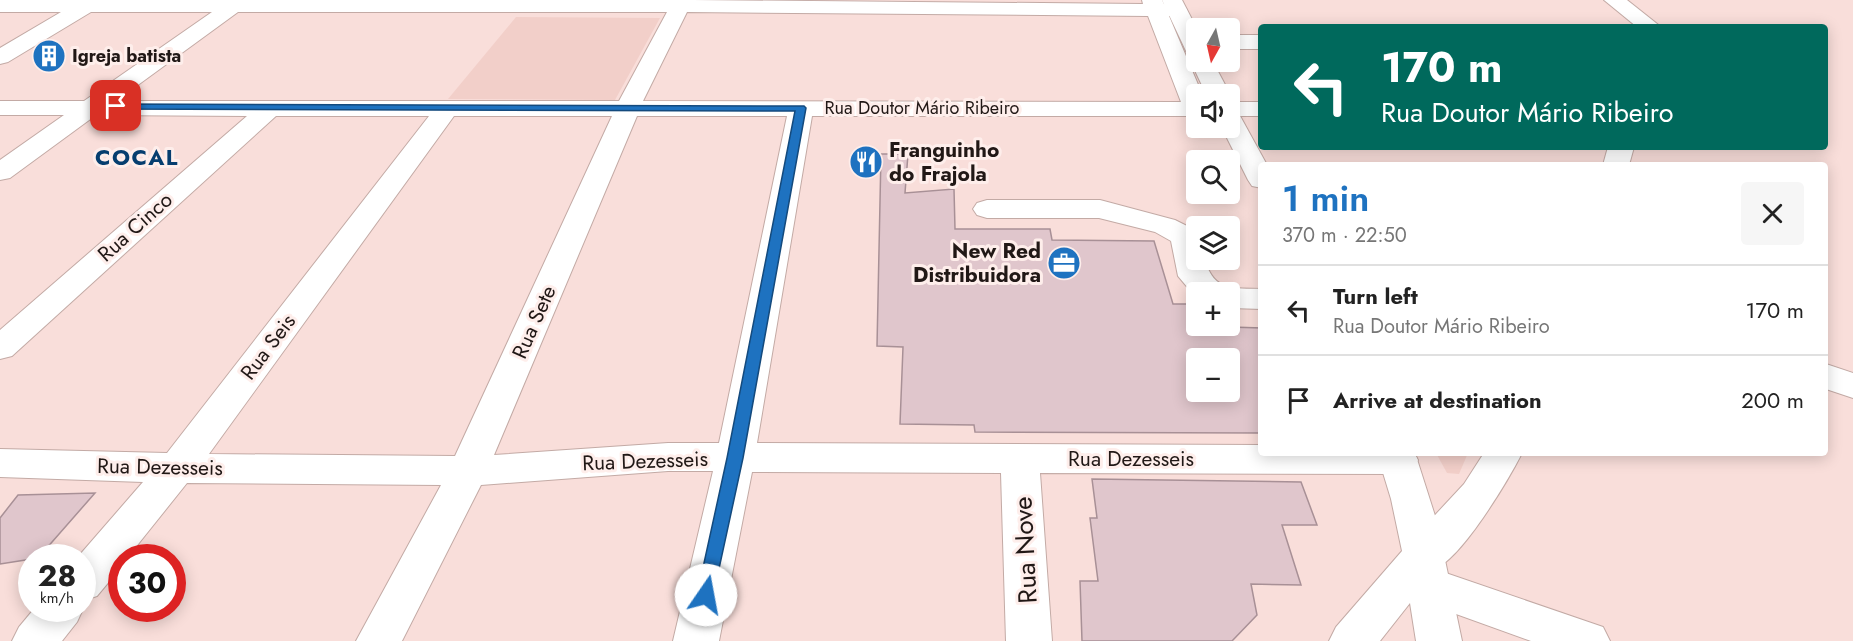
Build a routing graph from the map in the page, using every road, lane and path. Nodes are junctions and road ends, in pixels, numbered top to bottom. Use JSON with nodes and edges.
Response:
{"nodes":[{"id":1,"x":1614,"y":0,"type":"edge"},
{"id":2,"x":92,"y":3,"type":"edge"},
{"id":3,"x":238,"y":3,"type":"edge"},
{"id":4,"x":681,"y":3,"type":"edge"},
{"id":5,"x":1164,"y":5,"type":"edge"},
{"id":6,"x":0,"y":6,"type":"edge"},
{"id":7,"x":1646,"y":24,"type":"edge"},
{"id":8,"x":1186,"y":34,"type":"edge"},
{"id":9,"x":1240,"y":42,"type":"edge"},
{"id":10,"x":1258,"y":42,"type":"edge"},
{"id":11,"x":0,"y":57,"type":"edge"},
{"id":12,"x":1189,"y":84,"type":"edge"},
{"id":13,"x":94,"y":106,"type":"junction"},
{"id":14,"x":629,"y":106,"type":"junction"},
{"id":15,"x":271,"y":107,"type":"junction"},
{"id":16,"x":448,"y":107,"type":"junction"},
{"id":17,"x":0,"y":108,"type":"edge"},
{"id":18,"x":801,"y":108,"type":"junction"},
{"id":19,"x":1186,"y":109,"type":"edge"},
{"id":20,"x":1240,"y":109,"type":"edge"},
{"id":21,"x":1258,"y":109,"type":"edge"},
{"id":22,"x":1240,"y":138,"type":"edge"},
{"id":23,"x":0,"y":172,"type":"edge"},
{"id":24,"x":1258,"y":172,"type":"edge"},
{"id":25,"x":987,"y":209,"type":"dead end"},
{"id":26,"x":1200,"y":282,"type":"edge"},
{"id":27,"x":1240,"y":298,"type":"edge"},
{"id":28,"x":1258,"y":299,"type":"edge"},
{"id":29,"x":0,"y":348,"type":"edge"},
{"id":30,"x":1828,"y":377,"type":"edge"},
{"id":31,"x":1853,"y":386,"type":"edge"},
{"id":32,"x":1501,"y":456,"type":"edge"},
{"id":33,"x":1397,"y":457,"type":"edge"},
{"id":34,"x":735,"y":458,"type":"junction"},
{"id":35,"x":1020,"y":459,"type":"junction"},
{"id":36,"x":0,"y":463,"type":"edge"},
{"id":37,"x":177,"y":468,"type":"junction"},
{"id":38,"x":468,"y":471,"type":"junction"},
{"id":39,"x":96,"y":566,"type":"edge"},
{"id":40,"x":1420,"y":573,"type":"junction"},
{"id":41,"x":50,"y":622,"type":"edge"},
{"id":42,"x":34,"y":641,"type":"edge"},
{"id":43,"x":379,"y":641,"type":"edge"},
{"id":44,"x":696,"y":641,"type":"edge"},
{"id":45,"x":1029,"y":641,"type":"edge"},
{"id":46,"x":1352,"y":641,"type":"edge"},
{"id":47,"x":1439,"y":641,"type":"edge"},
{"id":48,"x":1587,"y":641,"type":"edge"}],
"edges":[{"from":1,"to":7,"type":"street"},
{"from":2,"to":3,"type":"street"},
{"from":2,"to":6,"type":"street"},
{"from":2,"to":11,"type":"street"},
{"from":3,"to":4,"type":"street"},
{"from":3,"to":13,"type":"street"},
{"from":4,"to":5,"type":"street"},
{"from":4,"to":14,"type":"street","name":"Rua Sete"},
{"from":5,"to":8,"type":"street"},
{"from":5,"to":12,"type":"street"},
{"from":9,"to":10,"type":"street"},
{"from":13,"to":15,"type":"street","name":"Rua Doutor Mário Ribeiro"},
{"from":13,"to":17,"type":"street","name":"Rua Doutor Mário Ribeiro"},
{"from":13,"to":23,"type":"street"},
{"from":14,"to":16,"type":"street","name":"Rua Doutor Mário Ribeiro"},
{"from":14,"to":18,"type":"street","name":"Rua Doutor Mário Ribeiro"},
{"from":14,"to":38,"type":"street","name":"Rua Sete"},
{"from":15,"to":16,"type":"street","name":"Rua Doutor Mário Ribeiro"},
{"from":15,"to":29,"type":"street","name":"Rua Cinco"},
{"from":16,"to":37,"type":"street","name":"Rua Seis"},
{"from":18,"to":19,"type":"street","name":"Rua Doutor Mário Ribeiro"},
{"from":18,"to":34,"type":"street"},
{"from":20,"to":21,"type":"street"},
{"from":22,"to":24,"type":"street"},
{"from":25,"to":26,"type":"street"},
{"from":27,"to":28,"type":"street"},
{"from":30,"to":31,"type":"street"},
{"from":32,"to":40,"type":"street"},
{"from":33,"to":35,"type":"street","name":"Rua Dezesseis"},
{"from":33,"to":40,"type":"street"},
{"from":34,"to":35,"type":"street","name":"Rua Dezesseis"},
{"from":34,"to":38,"type":"street","name":"Rua Dezesseis"},
{"from":34,"to":44,"type":"street"},
{"from":35,"to":45,"type":"street","name":"Rua Nove"},
{"from":36,"to":37,"type":"street","name":"Rua Dezesseis"},
{"from":37,"to":38,"type":"street","name":"Rua Dezesseis"},
{"from":37,"to":39,"type":"street","name":"Rua Seis"},
{"from":38,"to":43,"type":"street","name":"Rua Sete"},
{"from":40,"to":46,"type":"street"},
{"from":40,"to":47,"type":"street"},
{"from":40,"to":48,"type":"street"},
{"from":41,"to":42,"type":"street"}]}
